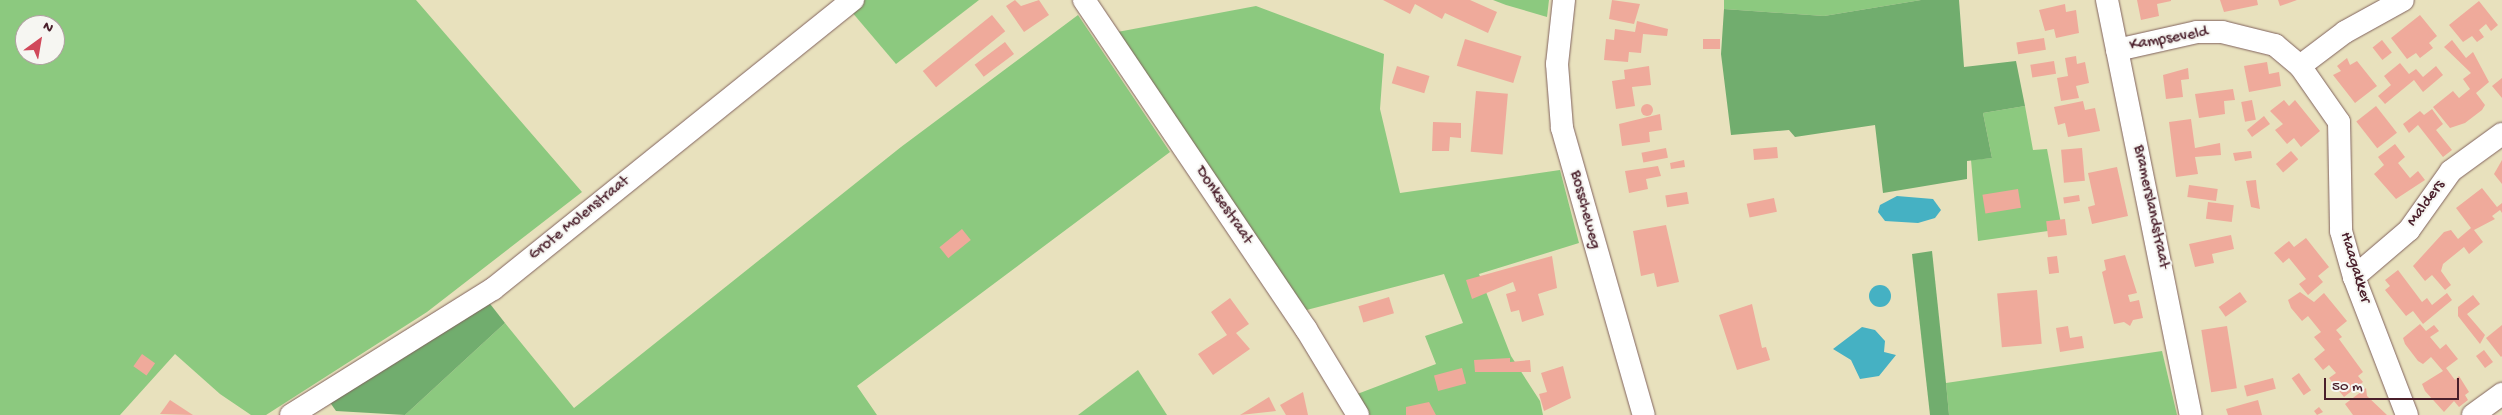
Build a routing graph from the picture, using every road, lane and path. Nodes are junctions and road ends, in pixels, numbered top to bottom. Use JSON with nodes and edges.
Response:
{"nodes":[{"id":1,"x":853,"y":0,"type":"edge"},
{"id":2,"x":1084,"y":0,"type":"edge"},
{"id":3,"x":1564,"y":0,"type":"edge"},
{"id":4,"x":2107,"y":0,"type":"edge"},
{"id":5,"x":2403,"y":0,"type":"edge"},
{"id":6,"x":2117,"y":50,"type":"junction"},
{"id":7,"x":2300,"y":66,"type":"junction"},
{"id":8,"x":2502,"y":134,"type":"edge"},
{"id":9,"x":2354,"y":277,"type":"junction"},
{"id":10,"x":2502,"y":394,"type":"edge"},
{"id":11,"x":291,"y":415,"type":"edge"},
{"id":12,"x":1358,"y":415,"type":"edge"},
{"id":13,"x":1644,"y":415,"type":"edge"},
{"id":14,"x":2191,"y":415,"type":"edge"},
{"id":15,"x":2407,"y":415,"type":"edge"},
{"id":16,"x":2473,"y":415,"type":"edge"}],
"edges":[{"from":1,"to":11,"type":"street","name":"Grote Molenstraat"},
{"from":2,"to":12,"type":"street","name":"Donksestraat"},
{"from":3,"to":13,"type":"street","name":"Bosscheweg"},
{"from":4,"to":6,"type":"street","name":"Bramerslandstraat"},
{"from":5,"to":7,"type":"street"},
{"from":6,"to":7,"type":"street","name":"Kampseveld"},
{"from":6,"to":14,"type":"street","name":"Bramerslandstraat"},
{"from":7,"to":9,"type":"street","name":"Haagakker"},
{"from":8,"to":9,"type":"street","name":"Malders"},
{"from":9,"to":15,"type":"street","name":"Haagakker"},
{"from":10,"to":16,"type":"street"}]}
